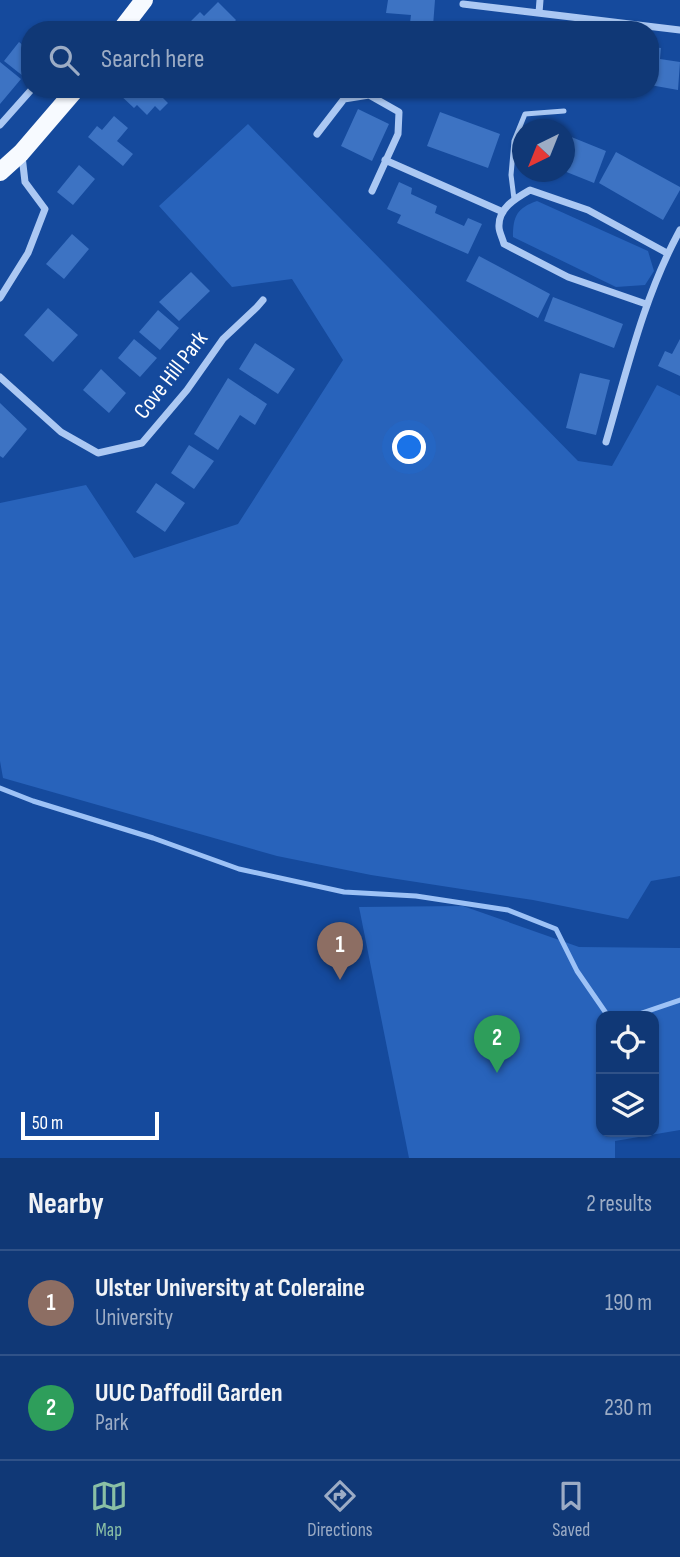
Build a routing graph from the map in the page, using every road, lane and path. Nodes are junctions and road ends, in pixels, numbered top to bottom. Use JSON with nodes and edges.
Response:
{"nodes":[{"id":1,"x":144,"y":0,"type":"edge"},
{"id":2,"x":540,"y":0,"type":"edge"},
{"id":3,"x":463,"y":4,"type":"dead end"},
{"id":4,"x":539,"y":13,"type":"junction"},
{"id":5,"x":128,"y":21,"type":"edge"},
{"id":6,"x":605,"y":21,"type":"edge"},
{"id":7,"x":659,"y":27,"type":"edge"},
{"id":8,"x":680,"y":30,"type":"edge"},
{"id":9,"x":24,"y":98,"type":"edge"},
{"id":10,"x":68,"y":98,"type":"edge"},
{"id":11,"x":349,"y":98,"type":"edge"},
{"id":12,"x":376,"y":98,"type":"edge"},
{"id":13,"x":564,"y":111,"type":"dead end"},
{"id":14,"x":0,"y":125,"type":"edge"},
{"id":15,"x":317,"y":134,"type":"dead end"},
{"id":16,"x":21,"y":153,"type":"junction"},
{"id":17,"x":386,"y":160,"type":"junction"},
{"id":18,"x":0,"y":172,"type":"edge"},
{"id":19,"x":372,"y":191,"type":"dead end"},
{"id":20,"x":514,"y":199,"type":"junction"},
{"id":21,"x":503,"y":212,"type":"junction"},
{"id":22,"x":680,"y":230,"type":"edge"},
{"id":23,"x":667,"y":253,"type":"junction"},
{"id":24,"x":0,"y":298,"type":"edge"},
{"id":25,"x":262,"y":300,"type":"dead end"},
{"id":26,"x":646,"y":304,"type":"junction"},
{"id":27,"x":0,"y":377,"type":"edge"},
{"id":28,"x":606,"y":442,"type":"dead end"}],
"edges":[{"from":1,"to":5,"type":"main road"},
{"from":2,"to":4,"type":"street"},
{"from":3,"to":4,"type":"street"},
{"from":4,"to":6,"type":"street"},
{"from":7,"to":8,"type":"street"},
{"from":9,"to":14,"type":"street"},
{"from":10,"to":16,"type":"main road"},
{"from":11,"to":15,"type":"street"},
{"from":12,"to":17,"type":"street"},
{"from":13,"to":20,"type":"lane"},
{"from":16,"to":18,"type":"main road"},
{"from":16,"to":24,"type":"street"},
{"from":17,"to":19,"type":"street"},
{"from":17,"to":21,"type":"street"},
{"from":20,"to":21,"type":"street"},
{"from":20,"to":23,"type":"street"},
{"from":21,"to":26,"type":"street"},
{"from":22,"to":23,"type":"street"},
{"from":23,"to":26,"type":"street"},
{"from":25,"to":27,"type":"street","name":"Cove Hill Park"},
{"from":26,"to":28,"type":"street"}]}
